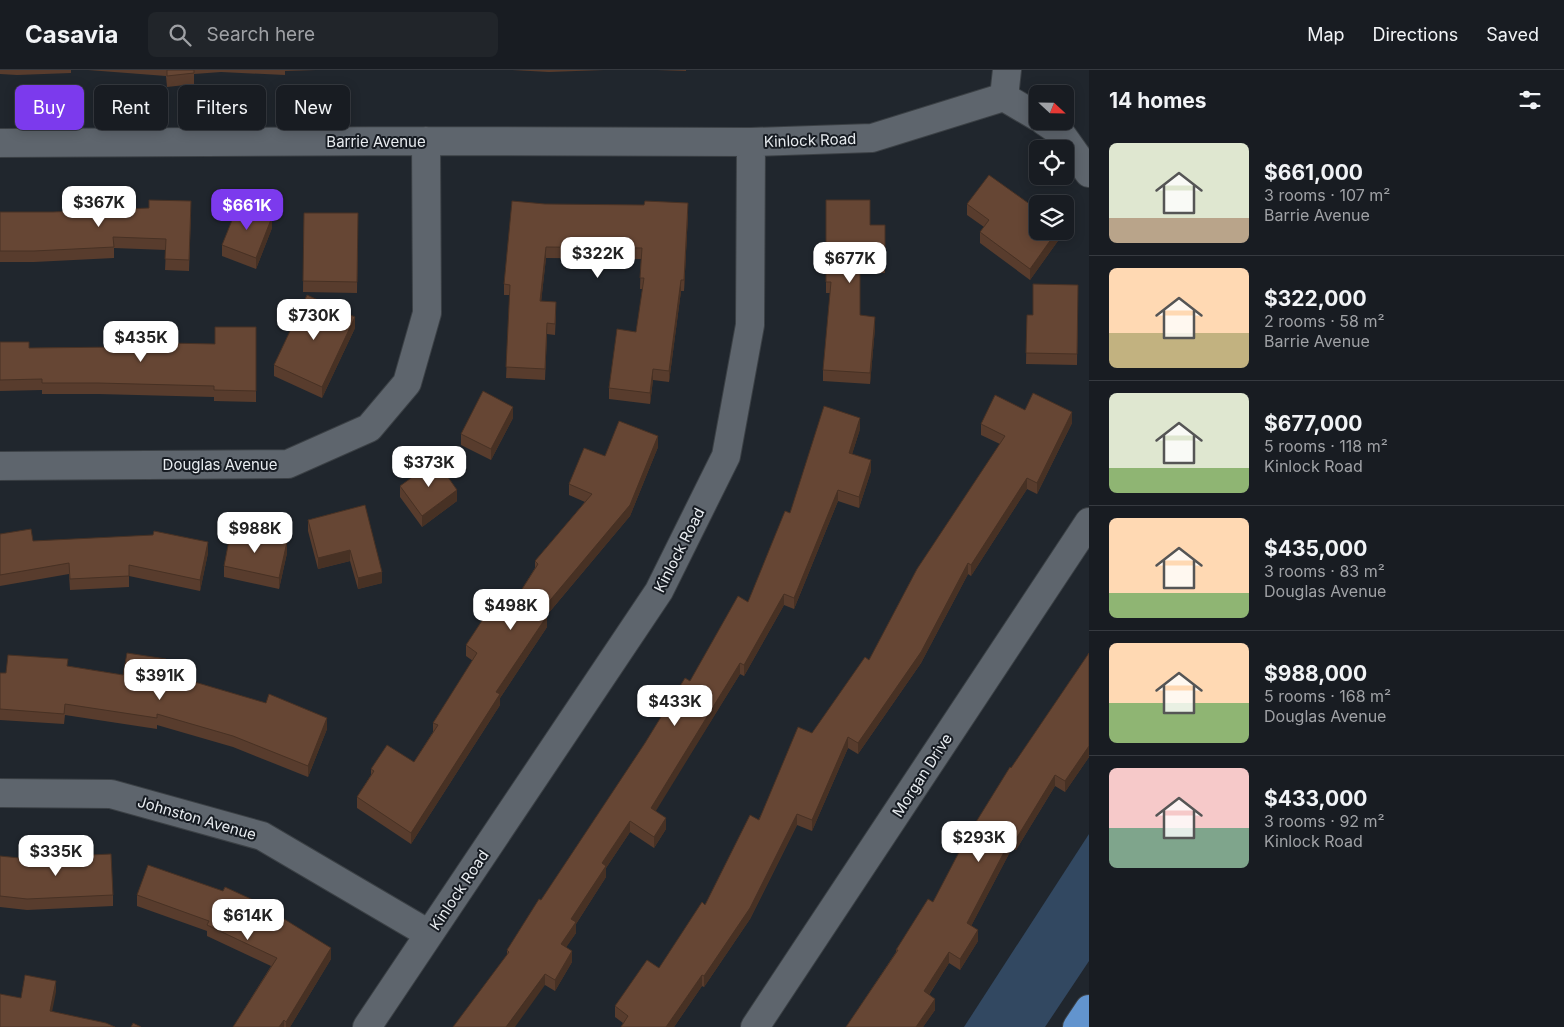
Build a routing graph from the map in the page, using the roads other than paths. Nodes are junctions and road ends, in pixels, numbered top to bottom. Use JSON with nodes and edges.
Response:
{"nodes":[{"id":1,"x":1007,"y":70,"type":"edge"},
{"id":2,"x":1004,"y":97,"type":"junction"},
{"id":3,"x":1029,"y":112,"type":"edge"},
{"id":4,"x":1058,"y":130,"type":"edge"},
{"id":5,"x":426,"y":141,"type":"junction"},
{"id":6,"x":751,"y":142,"type":"junction"},
{"id":7,"x":0,"y":143,"type":"edge"},
{"id":8,"x":1089,"y":173,"type":"edge"},
{"id":9,"x":0,"y":466,"type":"edge"},
{"id":10,"x":1089,"y":522,"type":"edge"},
{"id":11,"x":0,"y":793,"type":"edge"},
{"id":12,"x":429,"y":934,"type":"junction"},
{"id":13,"x":1089,"y":1009,"type":"edge"},
{"id":14,"x":367,"y":1027,"type":"edge"},
{"id":15,"x":756,"y":1027,"type":"edge"},
{"id":16,"x":1077,"y":1027,"type":"edge"}],
"edges":[{"from":1,"to":2,"type":"street"},
{"from":2,"to":3,"type":"street"},
{"from":2,"to":6,"type":"street","name":"Kinlock Road"},
{"from":4,"to":8,"type":"street"},
{"from":5,"to":6,"type":"street","name":"Barrie Avenue"},
{"from":5,"to":7,"type":"street","name":"Barrie Avenue"},
{"from":5,"to":9,"type":"street","name":"Douglas Avenue"},
{"from":6,"to":12,"type":"street","name":"Kinlock Road"},
{"from":10,"to":15,"type":"street","name":"Morgan Drive"},
{"from":11,"to":12,"type":"street","name":"Johnston Avenue"},
{"from":12,"to":14,"type":"street","name":"Kinlock Road"},
{"from":13,"to":16,"type":"highway"}]}
